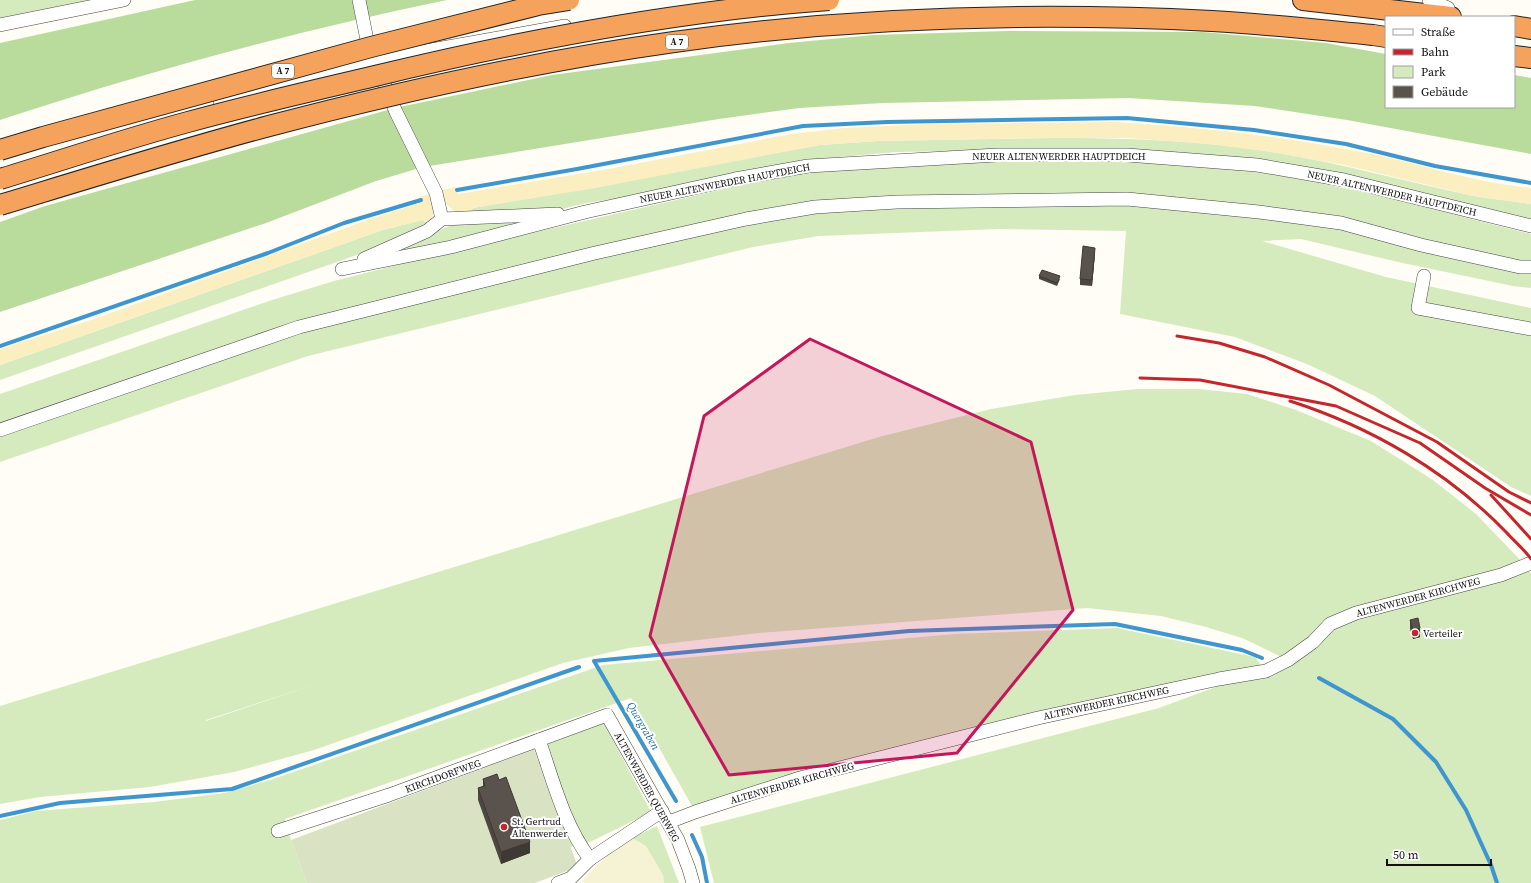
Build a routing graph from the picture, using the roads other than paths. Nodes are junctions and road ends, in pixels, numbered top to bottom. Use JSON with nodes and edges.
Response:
{"nodes":[{"id":1,"x":124,"y":0,"type":"edge"},
{"id":2,"x":359,"y":0,"type":"edge"},
{"id":3,"x":569,"y":0,"type":"edge"},
{"id":4,"x":757,"y":0,"type":"edge"},
{"id":5,"x":829,"y":0,"type":"edge"},
{"id":6,"x":1303,"y":0,"type":"edge"},
{"id":7,"x":1429,"y":0,"type":"edge"},
{"id":8,"x":1449,"y":12,"type":"edge"},
{"id":9,"x":0,"y":25,"type":"edge"},
{"id":10,"x":1515,"y":26,"type":"edge"},
{"id":11,"x":1531,"y":29,"type":"edge"},
{"id":12,"x":1385,"y":37,"type":"edge"},
{"id":13,"x":1515,"y":56,"type":"edge"},
{"id":14,"x":1531,"y":58,"type":"edge"},
{"id":15,"x":375,"y":60,"type":"junction"},
{"id":16,"x":0,"y":150,"type":"edge"},
{"id":17,"x":0,"y":170,"type":"edge"},
{"id":18,"x":0,"y":179,"type":"edge"},
{"id":19,"x":0,"y":206,"type":"edge"},
{"id":20,"x":585,"y":212,"type":"junction"},
{"id":21,"x":442,"y":219,"type":"junction"},
{"id":22,"x":1531,"y":226,"type":"edge"},
{"id":23,"x":1531,"y":267,"type":"edge"},
{"id":24,"x":1424,"y":276,"type":"dead end"},
{"id":25,"x":1531,"y":328,"type":"edge"},
{"id":26,"x":0,"y":430,"type":"edge"},
{"id":27,"x":1531,"y":563,"type":"edge"},
{"id":28,"x":607,"y":715,"type":"joint"},
{"id":29,"x":539,"y":740,"type":"junction"},
{"id":30,"x":662,"y":811,"type":"junction"},
{"id":31,"x":669,"y":822,"type":"junction"},
{"id":32,"x":278,"y":831,"type":"dead end"},
{"id":33,"x":590,"y":859,"type":"junction"},
{"id":34,"x":558,"y":883,"type":"edge"},
{"id":35,"x":693,"y":883,"type":"edge"}],
"edges":[{"from":1,"to":9,"type":"street"},
{"from":2,"to":15,"type":"street"},
{"from":3,"to":16,"type":"highway","number":"A 7","bridge":true},
{"from":4,"to":15,"type":"street"},
{"from":5,"to":18,"type":"highway","bridge":true},
{"from":6,"to":8,"type":"highway"},
{"from":7,"to":8,"type":"street"},
{"from":10,"to":11,"type":"highway"},
{"from":12,"to":19,"type":"highway","number":"A 7","bridge":true},
{"from":13,"to":14,"type":"highway"},
{"from":15,"to":17,"type":"street"},
{"from":15,"to":21,"type":"street"},
{"from":20,"to":21,"type":"street","name":"NEUER ALTENWERDER HAUPTDEICH"},
{"from":20,"to":21,"type":"street","name":"NEUER ALTENWERDER HAUPTDEICH"},
{"from":20,"to":22,"type":"street","name":"NEUER ALTENWERDER HAUPTDEICH"},
{"from":23,"to":26,"type":"street"},
{"from":24,"to":25,"type":"street"},
{"from":27,"to":31,"type":"street","name":"ALTENWERDER KIRCHWEG"},
{"from":28,"to":29,"type":"street","name":"KIRCHDORFWEG"},
{"from":28,"to":30,"type":"street","name":"ALTENWERDER QUERWEG"},
{"from":29,"to":32,"type":"street","name":"KIRCHDORFWEG"},
{"from":29,"to":33,"type":"street"},
{"from":30,"to":31,"type":"street","name":"ALTENWERDER QUERWEG"},
{"from":30,"to":33,"type":"street"},
{"from":31,"to":35,"type":"street","name":"ALTENWERDER QUERWEG"},
{"from":33,"to":34,"type":"street"}]}
